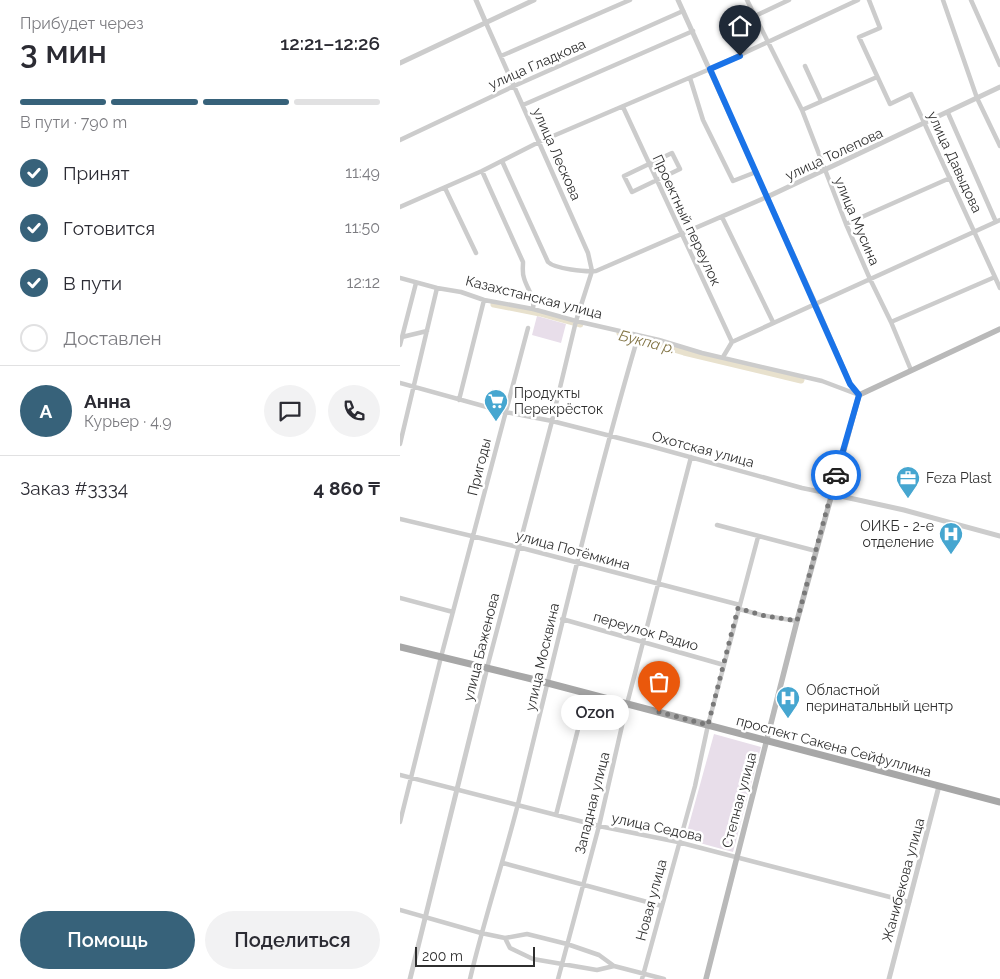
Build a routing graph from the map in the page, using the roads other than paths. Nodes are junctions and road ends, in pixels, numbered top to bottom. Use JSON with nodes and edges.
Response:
{"nodes":[{"id":1,"x":476,"y":0,"type":"edge"},
{"id":2,"x":534,"y":0,"type":"edge"},
{"id":3,"x":630,"y":0,"type":"edge"},
{"id":4,"x":678,"y":0,"type":"edge"},
{"id":5,"x":747,"y":0,"type":"edge"},
{"id":6,"x":789,"y":0,"type":"edge"},
{"id":7,"x":858,"y":0,"type":"edge"},
{"id":8,"x":869,"y":0,"type":"edge"},
{"id":9,"x":943,"y":0,"type":"edge"},
{"id":10,"x":971,"y":0,"type":"edge"},
{"id":11,"x":683,"y":11,"type":"junction"},
{"id":12,"x":754,"y":16,"type":"junction"},
{"id":13,"x":486,"y":23,"type":"junction"},
{"id":14,"x":693,"y":31,"type":"junction"},
{"id":15,"x":769,"y":43,"type":"junction"},
{"id":16,"x":501,"y":56,"type":"junction"},
{"id":17,"x":400,"y":63,"type":"edge"},
{"id":18,"x":1000,"y":65,"type":"edge"},
{"id":19,"x":805,"y":66,"type":"dead end"},
{"id":20,"x":710,"y":69,"type":"junction"},
{"id":21,"x":877,"y":77,"type":"junction"},
{"id":22,"x":690,"y":78,"type":"junction"},
{"id":23,"x":514,"y":86,"type":"junction"},
{"id":24,"x":1000,"y":87,"type":"edge"},
{"id":25,"x":977,"y":98,"type":"junction"},
{"id":26,"x":821,"y":101,"type":"junction"},
{"id":27,"x":523,"y":105,"type":"junction"},
{"id":28,"x":623,"y":106,"type":"junction"},
{"id":29,"x":802,"y":110,"type":"junction"},
{"id":30,"x":948,"y":113,"type":"junction"},
{"id":31,"x":925,"y":123,"type":"junction"},
{"id":32,"x":400,"y":140,"type":"edge"},
{"id":33,"x":539,"y":142,"type":"junction"},
{"id":34,"x":1000,"y":146,"type":"edge"},
{"id":35,"x":502,"y":161,"type":"junction"},
{"id":36,"x":649,"y":164,"type":"junction"},
{"id":37,"x":482,"y":171,"type":"junction"},
{"id":38,"x":824,"y":171,"type":"junction"},
{"id":39,"x":756,"y":172,"type":"junction"},
{"id":40,"x":950,"y":178,"type":"junction"},
{"id":41,"x":656,"y":180,"type":"junction"},
{"id":42,"x":445,"y":188,"type":"junction"},
{"id":43,"x":767,"y":197,"type":"junction"},
{"id":44,"x":400,"y":199,"type":"edge"},
{"id":45,"x":401,"y":206,"type":"edge"},
{"id":46,"x":722,"y":217,"type":"junction"},
{"id":47,"x":998,"y":221,"type":"edge"},
{"id":48,"x":846,"y":224,"type":"junction"},
{"id":49,"x":974,"y":232,"type":"junction"},
{"id":50,"x":682,"y":235,"type":"junction"},
{"id":51,"x":476,"y":253,"type":"dead end"},
{"id":52,"x":592,"y":271,"type":"junction"},
{"id":53,"x":995,"y":277,"type":"junction"},
{"id":54,"x":400,"y":278,"type":"edge"},
{"id":55,"x":870,"y":279,"type":"junction"},
{"id":56,"x":416,"y":283,"type":"junction"},
{"id":57,"x":437,"y":288,"type":"junction"},
{"id":58,"x":1000,"y":288,"type":"edge"},
{"id":59,"x":484,"y":300,"type":"junction"},
{"id":60,"x":815,"y":303,"type":"junction"},
{"id":61,"x":533,"y":309,"type":"junction"},
{"id":62,"x":576,"y":321,"type":"junction"},
{"id":63,"x":773,"y":322,"type":"junction"},
{"id":64,"x":891,"y":322,"type":"junction"},
{"id":65,"x":528,"y":328,"type":"dead end"},
{"id":66,"x":1000,"y":329,"type":"edge"},
{"id":67,"x":428,"y":330,"type":"junction"},
{"id":68,"x":402,"y":337,"type":"junction"},
{"id":69,"x":637,"y":340,"type":"dead end"},
{"id":70,"x":732,"y":342,"type":"junction"},
{"id":71,"x":400,"y":345,"type":"edge"},
{"id":72,"x":723,"y":357,"type":"junction"},
{"id":73,"x":911,"y":370,"type":"junction"},
{"id":74,"x":400,"y":383,"type":"edge"},
{"id":75,"x":414,"y":387,"type":"junction"},
{"id":76,"x":859,"y":395,"type":"junction"},
{"id":77,"x":459,"y":400,"type":"junction"},
{"id":78,"x":505,"y":412,"type":"junction"},
{"id":79,"x":552,"y":422,"type":"junction"},
{"id":80,"x":609,"y":435,"type":"junction"},
{"id":81,"x":400,"y":444,"type":"edge"},
{"id":82,"x":690,"y":458,"type":"junction"},
{"id":83,"x":831,"y":494,"type":"junction"},
{"id":84,"x":400,"y":519,"type":"edge"},
{"id":85,"x":716,"y":525,"type":"dead end"},
{"id":86,"x":1000,"y":536,"type":"edge"},
{"id":87,"x":474,"y":537,"type":"junction"},
{"id":88,"x":758,"y":537,"type":"junction"},
{"id":89,"x":518,"y":547,"type":"junction"},
{"id":90,"x":816,"y":551,"type":"junction"},
{"id":91,"x":576,"y":562,"type":"junction"},
{"id":92,"x":659,"y":584,"type":"junction"},
{"id":93,"x":400,"y":598,"type":"edge"},
{"id":94,"x":739,"y":606,"type":"junction"},
{"id":95,"x":453,"y":612,"type":"junction"},
{"id":96,"x":562,"y":619,"type":"junction"},
{"id":97,"x":797,"y":621,"type":"junction"},
{"id":98,"x":644,"y":643,"type":"junction"},
{"id":99,"x":400,"y":647,"type":"edge"},
{"id":100,"x":441,"y":656,"type":"junction"},
{"id":101,"x":724,"y":665,"type":"junction"},
{"id":102,"x":487,"y":668,"type":"junction"},
{"id":103,"x":547,"y":683,"type":"junction"},
{"id":104,"x":587,"y":694,"type":"junction"},
{"id":105,"x":627,"y":704,"type":"junction"},
{"id":106,"x":708,"y":725,"type":"junction"},
{"id":107,"x":767,"y":741,"type":"junction"},
{"id":108,"x":400,"y":775,"type":"edge"},
{"id":109,"x":412,"y":778,"type":"junction"},
{"id":110,"x":939,"y":786,"type":"junction"},
{"id":111,"x":457,"y":790,"type":"junction"},
{"id":112,"x":1000,"y":802,"type":"edge"},
{"id":113,"x":518,"y":805,"type":"junction"},
{"id":114,"x":556,"y":815,"type":"junction"},
{"id":115,"x":400,"y":822,"type":"edge"},
{"id":116,"x":599,"y":826,"type":"junction"},
{"id":117,"x":678,"y":842,"type":"junction"},
{"id":118,"x":736,"y":857,"type":"junction"},
{"id":119,"x":503,"y":863,"type":"junction"},
{"id":120,"x":582,"y":885,"type":"junction"},
{"id":121,"x":909,"y":902,"type":"junction"},
{"id":122,"x":662,"y":906,"type":"junction"},
{"id":123,"x":400,"y":910,"type":"edge"},
{"id":124,"x":426,"y":917,"type":"junction"},
{"id":125,"x":481,"y":933,"type":"junction"},
{"id":126,"x":505,"y":938,"type":"junction"},
{"id":127,"x":567,"y":944,"type":"junction"},
{"id":128,"x":562,"y":964,"type":"junction"},
{"id":129,"x":614,"y":966,"type":"junction"},
{"id":130,"x":643,"y":973,"type":"junction"},
{"id":131,"x":410,"y":979,"type":"edge"},
{"id":132,"x":470,"y":979,"type":"edge"},
{"id":133,"x":558,"y":979,"type":"edge"},
{"id":134,"x":642,"y":979,"type":"edge"},
{"id":135,"x":664,"y":979,"type":"edge"},
{"id":136,"x":706,"y":979,"type":"edge"},
{"id":137,"x":889,"y":979,"type":"edge"}],
"edges":[{"from":1,"to":13,"type":"street","name":"улица Лескова"},
{"from":2,"to":13,"type":"street"},
{"from":3,"to":16,"type":"street"},
{"from":4,"to":11,"type":"street"},
{"from":5,"to":12,"type":"street","name":"улица Мусина"},
{"from":6,"to":12,"type":"street"},
{"from":7,"to":15,"type":"street"},
{"from":8,"to":21,"type":"street","name":"улица Давыдова"},
{"from":9,"to":25,"type":"street"},
{"from":10,"to":18,"type":"street"},
{"from":11,"to":14,"type":"street"},
{"from":11,"to":23,"type":"street","name":"улица Гладкова"},
{"from":12,"to":15,"type":"street","name":"улица Мусина"},
{"from":13,"to":16,"type":"street","name":"улица Лескова"},
{"from":13,"to":17,"type":"street"},
{"from":14,"to":20,"type":"street"},
{"from":14,"to":27,"type":"street"},
{"from":15,"to":20,"type":"street"},
{"from":15,"to":29,"type":"street","name":"улица Мусина"},
{"from":16,"to":23,"type":"street","name":"улица Лескова"},
{"from":19,"to":26,"type":"street"},
{"from":20,"to":22,"type":"street"},
{"from":20,"to":39,"type":"street"},
{"from":21,"to":26,"type":"street"},
{"from":21,"to":31,"type":"street","name":"улица Давыдова"},
{"from":22,"to":28,"type":"street"},
{"from":22,"to":39,"type":"street"},
{"from":23,"to":27,"type":"street","name":"улица Лескова"},
{"from":23,"to":32,"type":"street","name":"улица Гладкова"},
{"from":24,"to":25,"type":"street","name":"улица Толепова"},
{"from":25,"to":30,"type":"street","name":"улица Толепова"},
{"from":25,"to":34,"type":"street"},
{"from":26,"to":29,"type":"street"},
{"from":27,"to":33,"type":"street","name":"улица Лескова"},
{"from":28,"to":33,"type":"street"},
{"from":28,"to":36,"type":"street","name":"Проектный переулок"},
{"from":29,"to":38,"type":"street","name":"улица Мусина"},
{"from":30,"to":31,"type":"street","name":"улица Толепова"},
{"from":30,"to":47,"type":"street"},
{"from":31,"to":38,"type":"street","name":"улица Толепова"},
{"from":31,"to":40,"type":"street","name":"улица Давыдова"},
{"from":33,"to":35,"type":"street"},
{"from":33,"to":52,"type":"street","name":"улица Лескова"},
{"from":35,"to":37,"type":"street"},
{"from":35,"to":52,"type":"street"},
{"from":36,"to":41,"type":"street","name":"Проектный переулок"},
{"from":36,"to":41,"type":"street"},
{"from":36,"to":41,"type":"street"},
{"from":37,"to":42,"type":"street"},
{"from":37,"to":61,"type":"street"},
{"from":38,"to":43,"type":"street","name":"улица Толепова"},
{"from":38,"to":48,"type":"street","name":"улица Мусина"},
{"from":39,"to":43,"type":"street"},
{"from":40,"to":48,"type":"street"},
{"from":40,"to":49,"type":"street","name":"улица Давыдова"},
{"from":41,"to":50,"type":"street","name":"Проектный переулок"},
{"from":42,"to":45,"type":"street"},
{"from":42,"to":51,"type":"street"},
{"from":43,"to":46,"type":"street","name":"улица Толепова"},
{"from":43,"to":60,"type":"street"},
{"from":44,"to":45,"type":"street"},
{"from":46,"to":50,"type":"street","name":"улица Толепова"},
{"from":46,"to":63,"type":"street"},
{"from":47,"to":49,"type":"street"},
{"from":48,"to":55,"type":"street","name":"улица Мусина"},
{"from":49,"to":53,"type":"street","name":"улица Давыдова"},
{"from":49,"to":55,"type":"street"},
{"from":50,"to":52,"type":"street","name":"улица Толепова"},
{"from":50,"to":70,"type":"street","name":"Проектный переулок"},
{"from":52,"to":62,"type":"street"},
{"from":53,"to":58,"type":"street","name":"улица Давыдова"},
{"from":53,"to":64,"type":"street"},
{"from":54,"to":56,"type":"street","name":"Казахстанская улица"},
{"from":55,"to":60,"type":"street"},
{"from":55,"to":64,"type":"street","name":"улица Мусина"},
{"from":56,"to":57,"type":"street","name":"Казахстанская улица"},
{"from":56,"to":68,"type":"street"},
{"from":57,"to":59,"type":"street","name":"Казахстанская улица"},
{"from":57,"to":67,"type":"street"},
{"from":59,"to":61,"type":"street","name":"Казахстанская улица"},
{"from":59,"to":77,"type":"street"},
{"from":60,"to":63,"type":"street"},
{"from":60,"to":76,"type":"street"},
{"from":61,"to":62,"type":"street","name":"Казахстанская улица"},
{"from":62,"to":72,"type":"street","name":"Казахстанская улица"},
{"from":62,"to":79,"type":"street","name":"улица Баженова"},
{"from":63,"to":70,"type":"street"},
{"from":64,"to":73,"type":"street","name":"улица Мусина"},
{"from":65,"to":78,"type":"street","name":"Пригоды"},
{"from":66,"to":73,"type":"main road"},
{"from":67,"to":68,"type":"street"},
{"from":67,"to":75,"type":"street"},
{"from":68,"to":71,"type":"street"},
{"from":69,"to":80,"type":"street","name":"улица Москвина"},
{"from":70,"to":72,"type":"street"},
{"from":72,"to":76,"type":"street","name":"Казахстанская улица"},
{"from":73,"to":76,"type":"main road"},
{"from":74,"to":75,"type":"street","name":"Охотская улица"},
{"from":75,"to":77,"type":"street","name":"Охотская улица"},
{"from":75,"to":81,"type":"street"},
{"from":76,"to":83,"type":"main road","name":"Степная улица"},
{"from":77,"to":78,"type":"street","name":"Охотская улица"},
{"from":78,"to":79,"type":"street","name":"Охотская улица"},
{"from":78,"to":87,"type":"street","name":"Пригоды"},
{"from":79,"to":80,"type":"street","name":"Охотская улица"},
{"from":79,"to":89,"type":"street","name":"улица Баженова"},
{"from":80,"to":82,"type":"street","name":"Охотская улица"},
{"from":80,"to":91,"type":"street","name":"улица Москвина"},
{"from":82,"to":83,"type":"street","name":"Охотская улица"},
{"from":82,"to":92,"type":"street","name":"Западная улица"},
{"from":83,"to":86,"type":"street","name":"Охотская улица"},
{"from":83,"to":90,"type":"main road","name":"Степная улица"},
{"from":84,"to":87,"type":"street","name":"улица Потёмкина"},
{"from":85,"to":88,"type":"street"},
{"from":87,"to":89,"type":"street","name":"улица Потёмкина"},
{"from":87,"to":95,"type":"street","name":"Пригоды"},
{"from":88,"to":90,"type":"street"},
{"from":88,"to":94,"type":"street","name":"Новая улица"},
{"from":89,"to":91,"type":"street","name":"улица Потёмкина"},
{"from":89,"to":102,"type":"street","name":"улица Баженова"},
{"from":90,"to":97,"type":"main road","name":"Степная улица"},
{"from":91,"to":92,"type":"street","name":"улица Потёмкина"},
{"from":91,"to":96,"type":"street","name":"улица Москвина"},
{"from":92,"to":94,"type":"street","name":"улица Потёмкина"},
{"from":92,"to":98,"type":"street","name":"Западная улица"},
{"from":93,"to":95,"type":"street"},
{"from":94,"to":97,"type":"street","name":"улица Потёмкина"},
{"from":94,"to":101,"type":"street","name":"Новая улица"},
{"from":95,"to":100,"type":"street","name":"Пригоды"},
{"from":96,"to":98,"type":"street","name":"переулок Радио"},
{"from":96,"to":103,"type":"street","name":"улица Москвина"},
{"from":97,"to":107,"type":"main road","name":"Степная улица"},
{"from":98,"to":101,"type":"street","name":"переулок Радио"},
{"from":98,"to":105,"type":"street","name":"Западная улица"},
{"from":99,"to":100,"type":"main road","name":"проспект Сакена Сейфуллина"},
{"from":100,"to":102,"type":"main road","name":"проспект Сакена Сейфуллина"},
{"from":100,"to":109,"type":"street","name":"Пригоды"},
{"from":101,"to":106,"type":"street","name":"Новая улица"},
{"from":102,"to":103,"type":"main road","name":"проспект Сакена Сейфуллина"},
{"from":102,"to":111,"type":"street","name":"улица Баженова"},
{"from":103,"to":104,"type":"main road","name":"проспект Сакена Сейфуллина"},
{"from":103,"to":113,"type":"street","name":"улица Москвина"},
{"from":104,"to":105,"type":"main road","name":"проспект Сакена Сейфуллина"},
{"from":104,"to":114,"type":"street"},
{"from":105,"to":106,"type":"main road","name":"проспект Сакена Сейфуллина"},
{"from":105,"to":116,"type":"street","name":"Западная улица"},
{"from":106,"to":107,"type":"main road","name":"проспект Сакена Сейфуллина"},
{"from":106,"to":117,"type":"street","name":"Новая улица"},
{"from":107,"to":110,"type":"main road","name":"проспект Сакена Сейфуллина"},
{"from":107,"to":118,"type":"main road","name":"Степная улица"},
{"from":108,"to":109,"type":"street","name":"улица Седова"},
{"from":109,"to":111,"type":"street","name":"улица Седова"},
{"from":109,"to":115,"type":"street","name":"Пригоды"},
{"from":110,"to":112,"type":"main road","name":"проспект Сакена Сейфуллина"},
{"from":110,"to":121,"type":"street","name":"Жанибекова улица"},
{"from":111,"to":113,"type":"street","name":"улица Седова"},
{"from":111,"to":124,"type":"street","name":"улица Баженова"},
{"from":113,"to":114,"type":"street","name":"улица Седова"},
{"from":113,"to":119,"type":"street","name":"улица Москвина"},
{"from":114,"to":116,"type":"street","name":"улица Седова"},
{"from":116,"to":117,"type":"street","name":"улица Седова"},
{"from":116,"to":120,"type":"street","name":"Западная улица"},
{"from":117,"to":118,"type":"street","name":"улица Седова"},
{"from":117,"to":122,"type":"street","name":"Новая улица"},
{"from":118,"to":121,"type":"street","name":"улица Седова"},
{"from":118,"to":136,"type":"main road","name":"Степная улица"},
{"from":119,"to":120,"type":"street"},
{"from":119,"to":125,"type":"street","name":"улица Москвина"},
{"from":120,"to":122,"type":"street"},
{"from":120,"to":127,"type":"street","name":"Западная улица"},
{"from":121,"to":137,"type":"street","name":"Жанибекова улица"},
{"from":122,"to":130,"type":"street","name":"Новая улица"},
{"from":123,"to":124,"type":"street"},
{"from":124,"to":125,"type":"street"},
{"from":124,"to":131,"type":"street","name":"улица Баженова"},
{"from":125,"to":126,"type":"street"},
{"from":125,"to":132,"type":"street","name":"улица Москвина"},
{"from":126,"to":127,"type":"street"},
{"from":126,"to":128,"type":"street"},
{"from":127,"to":128,"type":"street","name":"Западная улица"},
{"from":127,"to":129,"type":"street"},
{"from":128,"to":129,"type":"street"},
{"from":128,"to":133,"type":"street","name":"Западная улица"},
{"from":129,"to":130,"type":"street"},
{"from":130,"to":134,"type":"street","name":"Новая улица"},
{"from":130,"to":135,"type":"street"}]}
